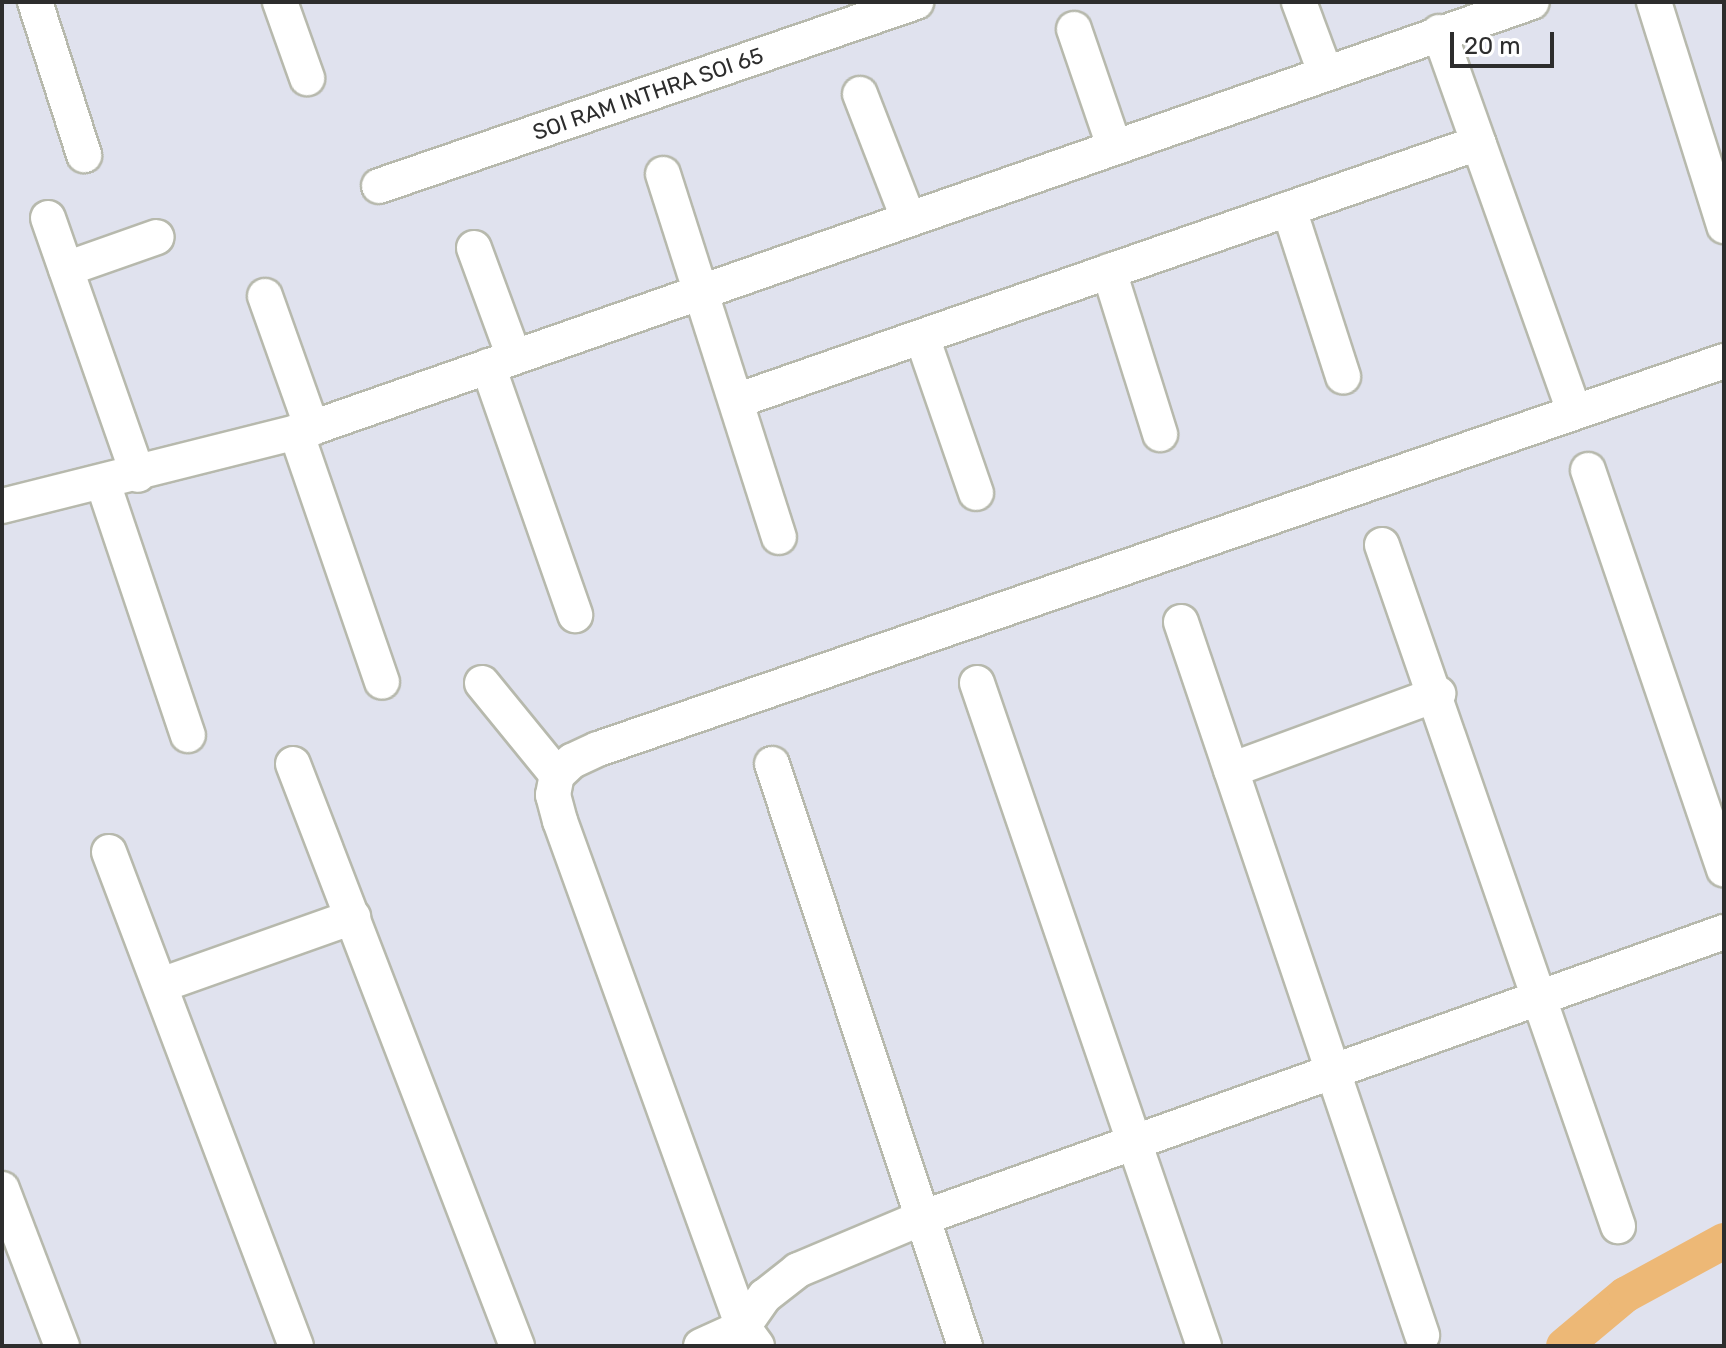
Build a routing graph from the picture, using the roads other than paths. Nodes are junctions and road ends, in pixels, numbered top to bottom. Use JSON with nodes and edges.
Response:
{"nodes":[{"id":1,"x":35,"y":2,"type":"edge"},
{"id":2,"x":280,"y":2,"type":"edge"},
{"id":3,"x":916,"y":2,"type":"edge"},
{"id":4,"x":1299,"y":2,"type":"edge"},
{"id":5,"x":1530,"y":2,"type":"edge"},
{"id":6,"x":1654,"y":2,"type":"edge"},
{"id":7,"x":1074,"y":29,"type":"dead end"},
{"id":8,"x":1439,"y":32,"type":"junction"},
{"id":9,"x":1325,"y":72,"type":"junction"},
{"id":10,"x":307,"y":78,"type":"dead end"},
{"id":11,"x":860,"y":94,"type":"dead end"},
{"id":12,"x":1478,"y":143,"type":"junction"},
{"id":13,"x":1114,"y":146,"type":"junction"},
{"id":14,"x":84,"y":155,"type":"dead end"},
{"id":15,"x":663,"y":174,"type":"dead end"},
{"id":16,"x":379,"y":186,"type":"dead end"},
{"id":17,"x":1289,"y":209,"type":"junction"},
{"id":18,"x":48,"y":218,"type":"dead end"},
{"id":19,"x":908,"y":218,"type":"junction"},
{"id":20,"x":1724,"y":226,"type":"edge"},
{"id":21,"x":157,"y":237,"type":"dead end"},
{"id":22,"x":474,"y":248,"type":"dead end"},
{"id":23,"x":66,"y":269,"type":"junction"},
{"id":24,"x":1109,"y":271,"type":"junction"},
{"id":25,"x":702,"y":290,"type":"junction"},
{"id":26,"x":265,"y":296,"type":"dead end"},
{"id":27,"x":922,"y":337,"type":"junction"},
{"id":28,"x":501,"y":361,"type":"junction"},
{"id":29,"x":1724,"y":361,"type":"edge"},
{"id":30,"x":1343,"y":376,"type":"dead end"},
{"id":31,"x":736,"y":401,"type":"junction"},
{"id":32,"x":1574,"y":412,"type":"junction"},
{"id":33,"x":304,"y":430,"type":"junction"},
{"id":34,"x":1160,"y":434,"type":"dead end"},
{"id":35,"x":1588,"y":470,"type":"dead end"},
{"id":36,"x":138,"y":475,"type":"junction"},
{"id":37,"x":103,"y":483,"type":"junction"},
{"id":38,"x":976,"y":493,"type":"dead end"},
{"id":39,"x":2,"y":506,"type":"edge"},
{"id":40,"x":779,"y":537,"type":"dead end"},
{"id":41,"x":1382,"y":545,"type":"dead end"},
{"id":42,"x":575,"y":615,"type":"dead end"},
{"id":43,"x":1181,"y":622,"type":"dead end"},
{"id":44,"x":382,"y":682,"type":"dead end"},
{"id":45,"x":482,"y":683,"type":"dead end"},
{"id":46,"x":977,"y":683,"type":"dead end"},
{"id":47,"x":1438,"y":694,"type":"junction"},
{"id":48,"x":188,"y":735,"type":"dead end"},
{"id":49,"x":293,"y":764,"type":"dead end"},
{"id":50,"x":772,"y":764,"type":"dead end"},
{"id":51,"x":1231,"y":770,"type":"junction"},
{"id":52,"x":557,"y":775,"type":"junction"},
{"id":53,"x":109,"y":852,"type":"dead end"},
{"id":54,"x":1724,"y":869,"type":"edge"},
{"id":55,"x":353,"y":917,"type":"junction"},
{"id":56,"x":1724,"y":932,"type":"edge"},
{"id":57,"x":161,"y":985,"type":"junction"},
{"id":58,"x":1540,"y":1001,"type":"junction"},
{"id":59,"x":1335,"y":1072,"type":"junction"},
{"id":60,"x":1136,"y":1142,"type":"junction"},
{"id":61,"x":2,"y":1189,"type":"edge"},
{"id":62,"x":922,"y":1218,"type":"junction"},
{"id":63,"x":1618,"y":1226,"type":"dead end"},
{"id":64,"x":1422,"y":1335,"type":"dead end"},
{"id":65,"x":750,"y":1336,"type":"edge"},
{"id":66,"x":62,"y":1346,"type":"edge"},
{"id":67,"x":296,"y":1346,"type":"edge"},
{"id":68,"x":517,"y":1346,"type":"edge"},
{"id":69,"x":701,"y":1346,"type":"edge"},
{"id":70,"x":965,"y":1346,"type":"edge"},
{"id":71,"x":1204,"y":1346,"type":"edge"}],
"edges":[{"from":1,"to":14,"type":"street"},
{"from":2,"to":10,"type":"street"},
{"from":3,"to":16,"type":"street","name":"SOI RAM INTHRA SOI 65"},
{"from":4,"to":9,"type":"street"},
{"from":5,"to":8,"type":"street"},
{"from":6,"to":20,"type":"street"},
{"from":7,"to":13,"type":"street"},
{"from":8,"to":9,"type":"street"},
{"from":8,"to":12,"type":"street"},
{"from":9,"to":13,"type":"street"},
{"from":11,"to":19,"type":"street"},
{"from":12,"to":17,"type":"street"},
{"from":12,"to":32,"type":"street"},
{"from":13,"to":19,"type":"street"},
{"from":15,"to":25,"type":"street"},
{"from":17,"to":24,"type":"street"},
{"from":17,"to":30,"type":"street"},
{"from":18,"to":23,"type":"street"},
{"from":19,"to":25,"type":"street"},
{"from":21,"to":23,"type":"street"},
{"from":22,"to":28,"type":"street"},
{"from":23,"to":36,"type":"street"},
{"from":24,"to":27,"type":"street"},
{"from":24,"to":34,"type":"street"},
{"from":25,"to":28,"type":"street"},
{"from":25,"to":31,"type":"street"},
{"from":26,"to":33,"type":"street"},
{"from":27,"to":31,"type":"street"},
{"from":27,"to":38,"type":"street"},
{"from":28,"to":33,"type":"street"},
{"from":28,"to":42,"type":"street"},
{"from":29,"to":32,"type":"street"},
{"from":31,"to":40,"type":"street"},
{"from":32,"to":52,"type":"street"},
{"from":33,"to":36,"type":"street"},
{"from":33,"to":44,"type":"street"},
{"from":35,"to":54,"type":"street"},
{"from":36,"to":37,"type":"street"},
{"from":37,"to":39,"type":"street"},
{"from":37,"to":48,"type":"street"},
{"from":41,"to":47,"type":"street"},
{"from":43,"to":51,"type":"street"},
{"from":45,"to":52,"type":"street"},
{"from":46,"to":60,"type":"street"},
{"from":47,"to":51,"type":"street"},
{"from":47,"to":58,"type":"street"},
{"from":49,"to":55,"type":"street"},
{"from":50,"to":62,"type":"street"},
{"from":51,"to":59,"type":"street"},
{"from":52,"to":65,"type":"street"},
{"from":53,"to":57,"type":"street"},
{"from":55,"to":57,"type":"street"},
{"from":55,"to":68,"type":"street"},
{"from":56,"to":58,"type":"street"},
{"from":57,"to":67,"type":"street"},
{"from":58,"to":59,"type":"street"},
{"from":58,"to":63,"type":"street"},
{"from":59,"to":60,"type":"street"},
{"from":59,"to":64,"type":"street"},
{"from":60,"to":62,"type":"street"},
{"from":60,"to":71,"type":"street"},
{"from":61,"to":66,"type":"street"},
{"from":62,"to":65,"type":"street"},
{"from":62,"to":70,"type":"street"},
{"from":65,"to":69,"type":"street"}]}
